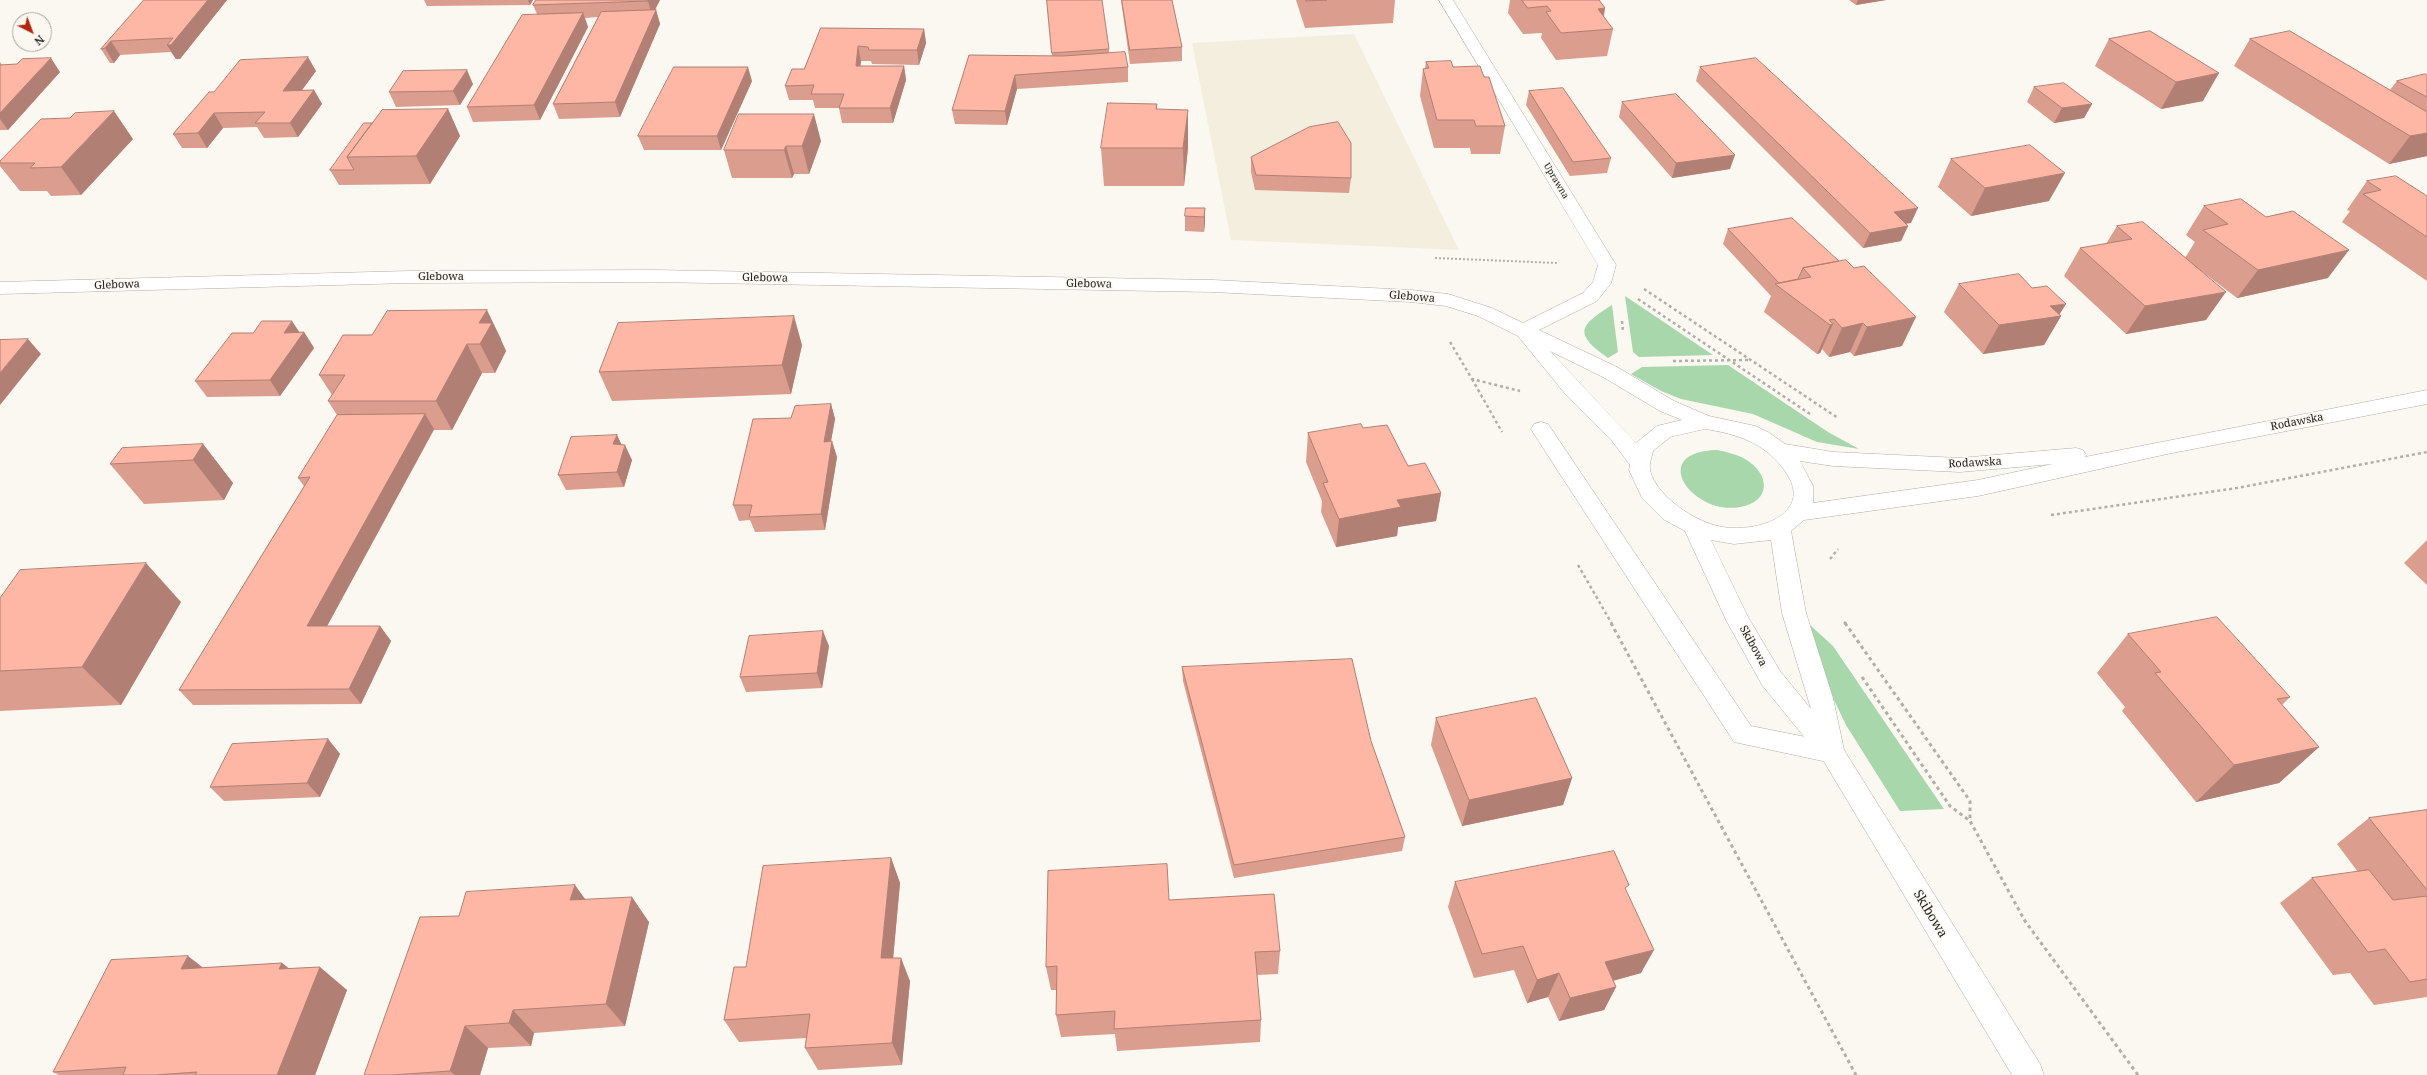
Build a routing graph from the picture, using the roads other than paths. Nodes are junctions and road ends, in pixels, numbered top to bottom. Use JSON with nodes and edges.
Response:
{"nodes":[{"id":1,"x":1446,"y":0,"type":"edge"},
{"id":2,"x":0,"y":288,"type":"edge"},
{"id":3,"x":1522,"y":331,"type":"junction"},
{"id":4,"x":2427,"y":397,"type":"edge"},
{"id":5,"x":1705,"y":422,"type":"junction"},
{"id":6,"x":1541,"y":429,"type":"dead end"},
{"id":7,"x":2167,"y":447,"type":"junction"},
{"id":8,"x":1782,"y":451,"type":"junction"},
{"id":9,"x":1639,"y":462,"type":"junction"},
{"id":10,"x":1798,"y":513,"type":"junction"},
{"id":11,"x":1694,"y":526,"type":"junction"},
{"id":12,"x":1780,"y":528,"type":"junction"},
{"id":13,"x":1832,"y":752,"type":"junction"},
{"id":14,"x":2029,"y":1075,"type":"edge"}],
"edges":[{"from":1,"to":3,"type":"street","name":"Uprawna"},
{"from":2,"to":3,"type":"street","name":"Glebowa"},
{"from":3,"to":5,"type":"street","name":"Glebowa"},
{"from":3,"to":9,"type":"street","name":"Glebowa"},
{"from":4,"to":7,"type":"street","name":"Rodawska"},
{"from":5,"to":8,"type":"street"},
{"from":5,"to":9,"type":"street"},
{"from":6,"to":13,"type":"street"},
{"from":7,"to":8,"type":"street","name":"Rodawska"},
{"from":7,"to":10,"type":"street","name":"Rodawska"},
{"from":8,"to":10,"type":"street"},
{"from":9,"to":11,"type":"street"},
{"from":10,"to":12,"type":"street"},
{"from":11,"to":12,"type":"street"},
{"from":11,"to":13,"type":"street","name":"Skibowa"},
{"from":12,"to":13,"type":"street","name":"Skibowa"},
{"from":13,"to":14,"type":"street","name":"Skibowa"}]}
